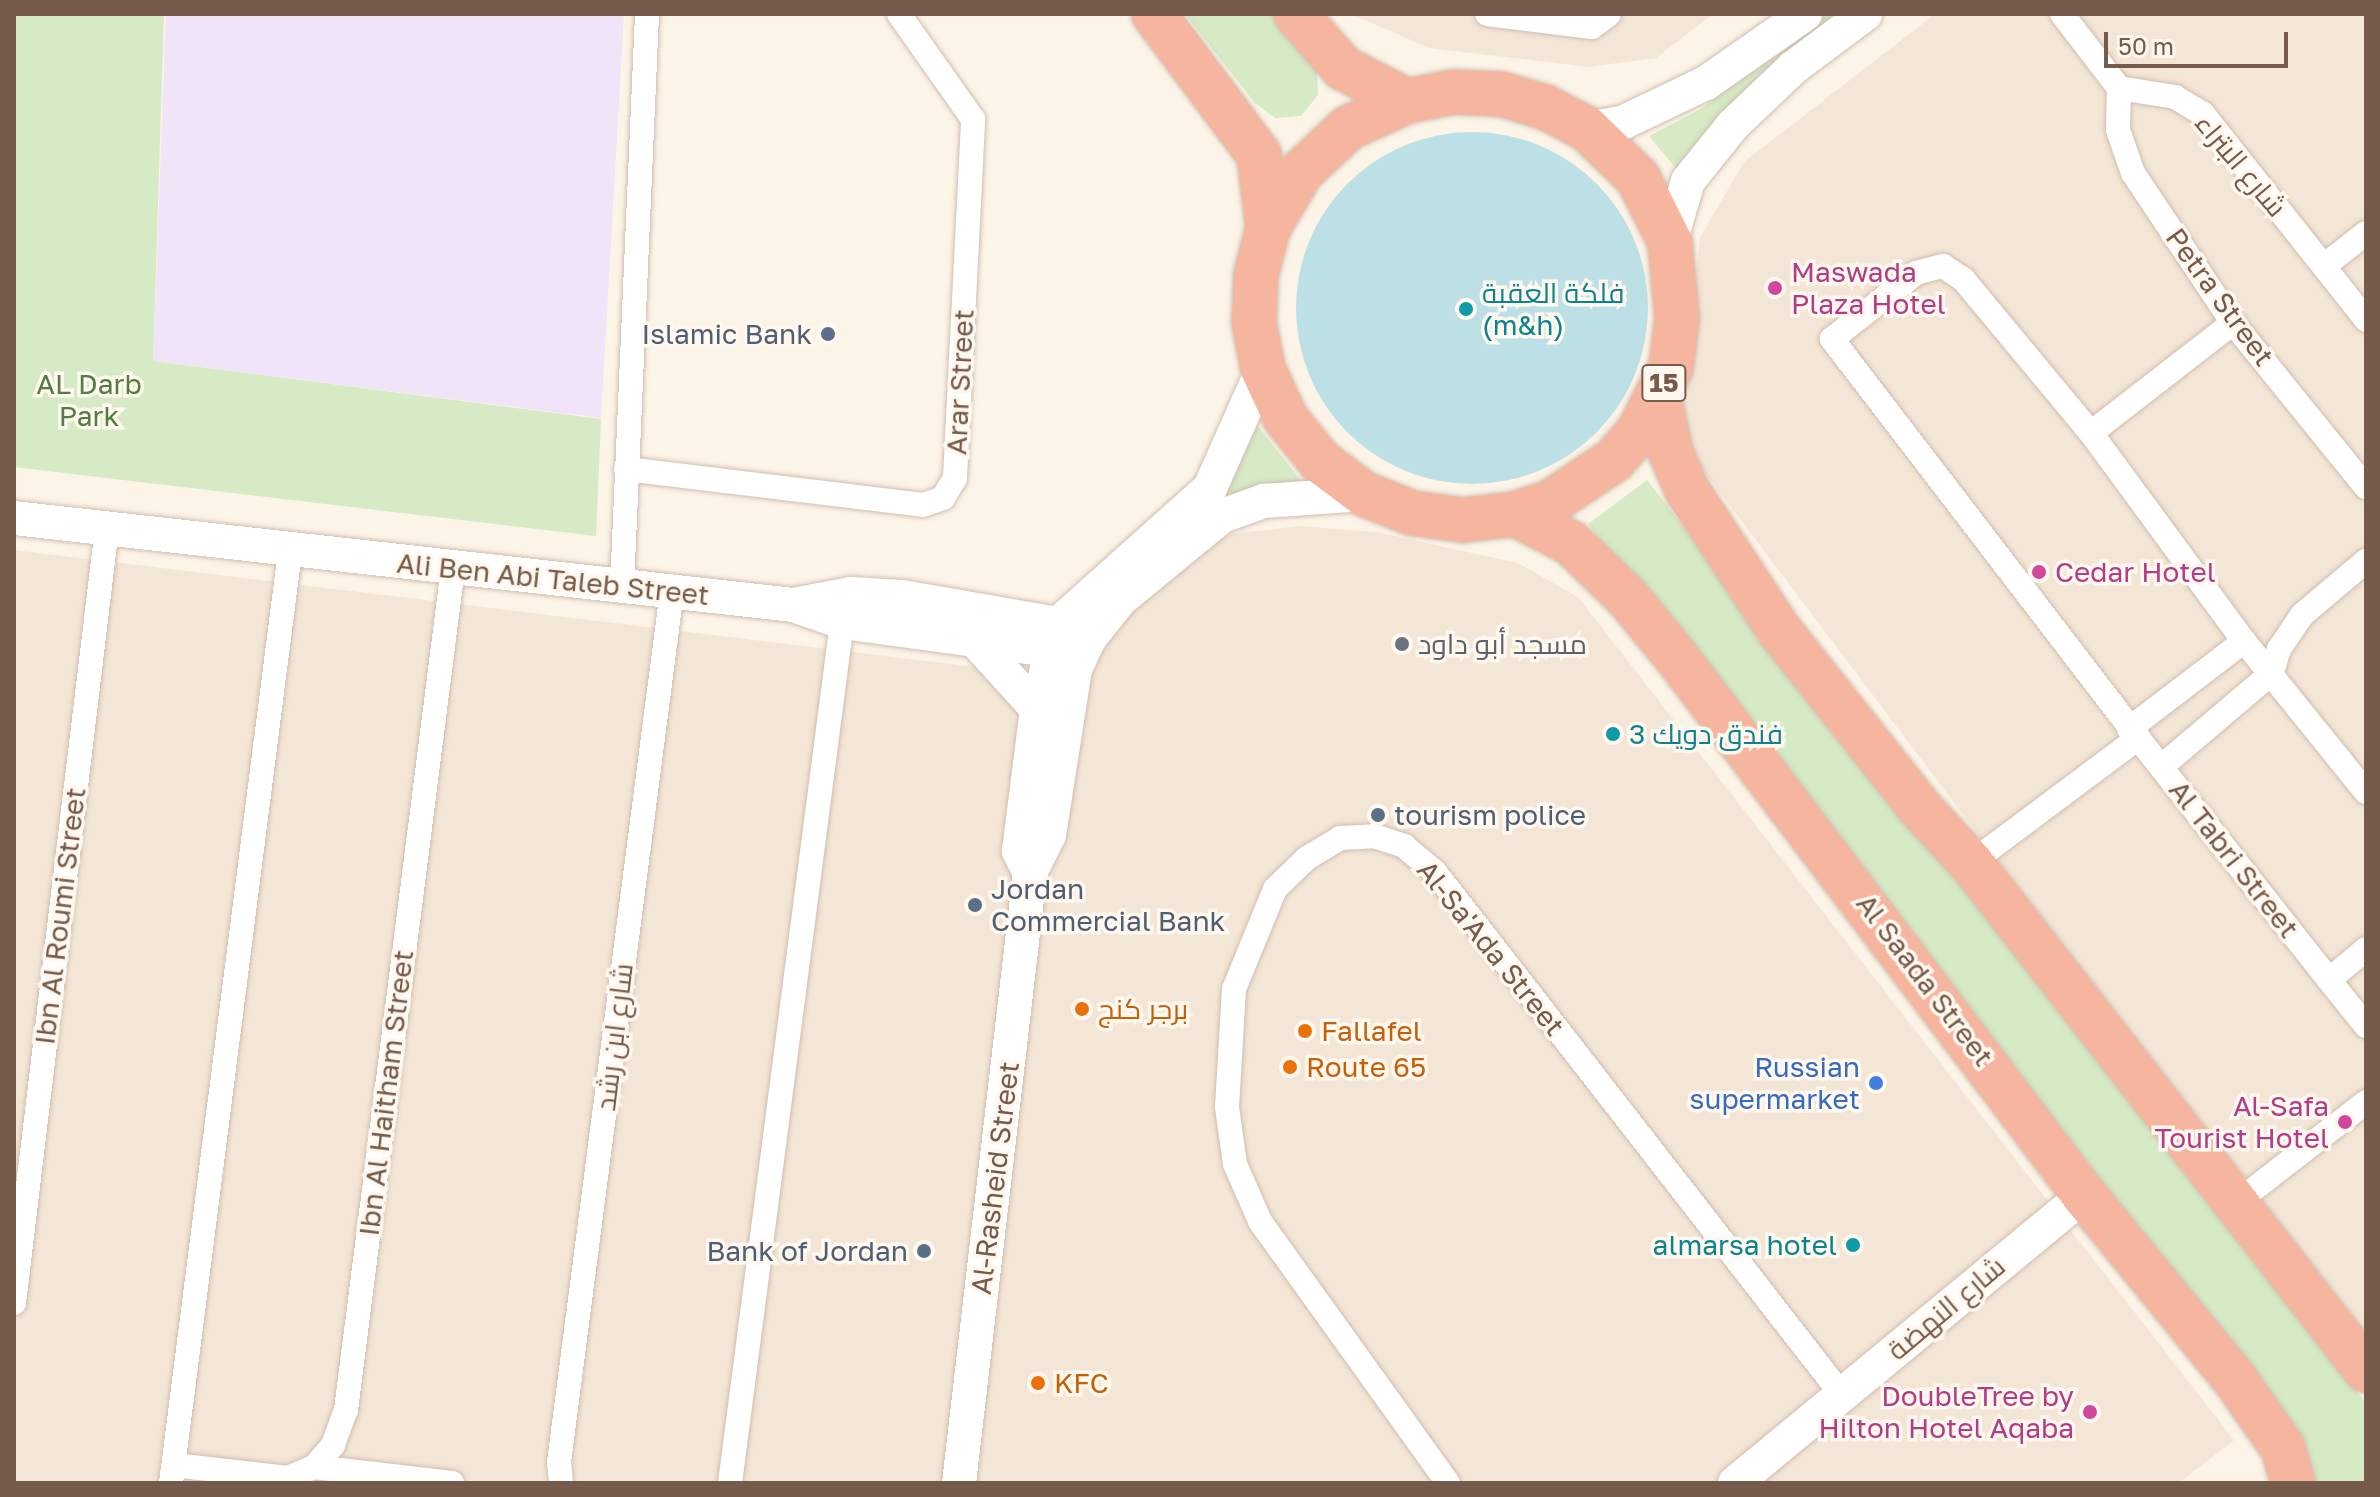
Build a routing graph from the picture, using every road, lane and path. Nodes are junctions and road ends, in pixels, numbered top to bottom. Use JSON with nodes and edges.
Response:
{"nodes":[{"id":1,"x":647,"y":14,"type":"edge"},
{"id":2,"x":899,"y":14,"type":"edge"},
{"id":3,"x":1154,"y":14,"type":"edge"},
{"id":4,"x":1296,"y":14,"type":"edge"},
{"id":5,"x":1487,"y":14,"type":"edge"},
{"id":6,"x":1609,"y":14,"type":"edge"},
{"id":7,"x":1805,"y":14,"type":"edge"},
{"id":8,"x":1865,"y":14,"type":"edge"},
{"id":9,"x":2062,"y":14,"type":"edge"},
{"id":10,"x":2119,"y":88,"type":"junction"},
{"id":11,"x":1407,"y":101,"type":"junction"},
{"id":12,"x":1587,"y":129,"type":"junction"},
{"id":13,"x":1268,"y":228,"type":"junction"},
{"id":14,"x":2366,"y":233,"type":"edge"},
{"id":15,"x":1670,"y":242,"type":"junction"},
{"id":16,"x":2324,"y":266,"type":"junction"},
{"id":17,"x":2366,"y":320,"type":"edge"},
{"id":18,"x":2233,"y":323,"type":"junction"},
{"id":19,"x":1263,"y":369,"type":"junction"},
{"id":20,"x":1659,"y":398,"type":"junction"},
{"id":21,"x":2091,"y":433,"type":"junction"},
{"id":22,"x":626,"y":469,"type":"junction"},
{"id":23,"x":2366,"y":487,"type":"edge"},
{"id":24,"x":1364,"y":494,"type":"junction"},
{"id":25,"x":1515,"y":514,"type":"junction"},
{"id":26,"x":14,"y":518,"type":"edge"},
{"id":27,"x":107,"y":528,"type":"junction"},
{"id":28,"x":290,"y":551,"type":"junction"},
{"id":29,"x":2366,"y":561,"type":"edge"},
{"id":30,"x":453,"y":568,"type":"junction"},
{"id":31,"x":622,"y":587,"type":"junction"},
{"id":32,"x":672,"y":591,"type":"junction"},
{"id":33,"x":836,"y":609,"type":"junction"},
{"id":34,"x":972,"y":637,"type":"junction"},
{"id":35,"x":1054,"y":637,"type":"junction"},
{"id":36,"x":1089,"y":639,"type":"junction"},
{"id":37,"x":2244,"y":641,"type":"junction"},
{"id":38,"x":2272,"y":673,"type":"junction"},
{"id":39,"x":1037,"y":709,"type":"junction"},
{"id":40,"x":2133,"y":734,"type":"junction"},
{"id":41,"x":2161,"y":767,"type":"junction"},
{"id":42,"x":2366,"y":792,"type":"edge"},
{"id":43,"x":1971,"y":863,"type":"junction"},
{"id":44,"x":1030,"y":873,"type":"junction"},
{"id":45,"x":2366,"y":949,"type":"edge"},
{"id":46,"x":2329,"y":980,"type":"junction"},
{"id":47,"x":2366,"y":1026,"type":"edge"},
{"id":48,"x":2366,"y":1102,"type":"edge"},
{"id":49,"x":2084,"y":1195,"type":"junction"},
{"id":50,"x":2236,"y":1203,"type":"junction"},
{"id":51,"x":14,"y":1303,"type":"edge"},
{"id":52,"x":2366,"y":1369,"type":"edge"},
{"id":53,"x":1842,"y":1395,"type":"junction"},
{"id":54,"x":314,"y":1467,"type":"junction"},
{"id":55,"x":173,"y":1474,"type":"edge"},
{"id":56,"x":452,"y":1483,"type":"edge"},
{"id":57,"x":561,"y":1483,"type":"edge"},
{"id":58,"x":730,"y":1483,"type":"edge"},
{"id":59,"x":959,"y":1483,"type":"edge"},
{"id":60,"x":1448,"y":1483,"type":"edge"},
{"id":61,"x":1735,"y":1483,"type":"edge"},
{"id":62,"x":2293,"y":1483,"type":"edge"}],
"edges":[{"from":1,"to":22,"type":"street"},
{"from":2,"to":22,"type":"street","name":"Arar Street"},
{"from":3,"to":13,"type":"highway","number":"15"},
{"from":4,"to":11,"type":"highway"},
{"from":5,"to":6,"type":"street"},
{"from":7,"to":12,"type":"main road"},
{"from":8,"to":15,"type":"main road","number":"15"},
{"from":9,"to":10,"type":"street"},
{"from":10,"to":16,"type":"street","name":"شارع البتراء"},
{"from":10,"to":18,"type":"street","name":"Petra Street"},
{"from":11,"to":12,"type":"highway","number":"15"},
{"from":11,"to":13,"type":"highway","number":"15"},
{"from":12,"to":15,"type":"highway","number":"15"},
{"from":13,"to":19,"type":"highway","number":"15"},
{"from":14,"to":16,"type":"street"},
{"from":15,"to":20,"type":"highway","number":"15"},
{"from":16,"to":17,"type":"street","name":"شارع البتراء"},
{"from":18,"to":21,"type":"street"},
{"from":18,"to":23,"type":"street","name":"Petra Street"},
{"from":19,"to":24,"type":"highway","number":"15"},
{"from":19,"to":35,"type":"main road"},
{"from":20,"to":25,"type":"highway","number":"15"},
{"from":20,"to":43,"type":"highway"},
{"from":21,"to":37,"type":"street"},
{"from":21,"to":40,"type":"street","name":"Al Tabri Street"},
{"from":22,"to":31,"type":"street"},
{"from":24,"to":25,"type":"highway","number":"15"},
{"from":24,"to":36,"type":"main road","name":"Al-Rasheid Street"},
{"from":25,"to":49,"type":"highway","name":"Al Saada Street"},
{"from":26,"to":27,"type":"main road","name":"Ali Ben Abi Taleb Street"},
{"from":27,"to":28,"type":"main road","name":"Ali Ben Abi Taleb Street"},
{"from":27,"to":51,"type":"street","name":"Ibn Al Roumi Street"},
{"from":28,"to":30,"type":"main road","name":"Ali Ben Abi Taleb Street"},
{"from":28,"to":55,"type":"street"},
{"from":29,"to":38,"type":"street"},
{"from":30,"to":31,"type":"main road","name":"Ali Ben Abi Taleb Street"},
{"from":30,"to":54,"type":"street","name":"Ibn Al Haitham Street"},
{"from":31,"to":32,"type":"main road","name":"Ali Ben Abi Taleb Street"},
{"from":32,"to":33,"type":"main road","name":"Ali Ben Abi Taleb Street"},
{"from":32,"to":57,"type":"street","name":"شارع ابن رشد"},
{"from":33,"to":34,"type":"main road","name":"Ali Ben Abi Taleb Street"},
{"from":33,"to":35,"type":"main road"},
{"from":33,"to":58,"type":"street"},
{"from":34,"to":35,"type":"main road","name":"Ali Ben Abi Taleb Street"},
{"from":34,"to":39,"type":"main road"},
{"from":35,"to":36,"type":"main road","name":"Ali Ben Abi Taleb Street"},
{"from":35,"to":39,"type":"main road","name":"Al-Rasheid Street"},
{"from":36,"to":44,"type":"main road","name":"Al-Rasheid Street"},
{"from":37,"to":38,"type":"street"},
{"from":37,"to":40,"type":"street"},
{"from":38,"to":41,"type":"street"},
{"from":38,"to":42,"type":"street"},
{"from":39,"to":44,"type":"main road","name":"Al-Rasheid Street"},
{"from":40,"to":41,"type":"street","name":"Al Tabri Street"},
{"from":40,"to":43,"type":"street"},
{"from":41,"to":46,"type":"street","name":"Al Tabri Street"},
{"from":43,"to":50,"type":"highway"},
{"from":44,"to":59,"type":"main road","name":"Al-Rasheid Street"},
{"from":45,"to":46,"type":"street"},
{"from":46,"to":47,"type":"street","name":"Al Tabri Street"},
{"from":48,"to":50,"type":"street"},
{"from":49,"to":53,"type":"main road","name":"شارع النهضة"},
{"from":49,"to":62,"type":"highway","name":"Al Saada Street"},
{"from":50,"to":52,"type":"highway"},
{"from":53,"to":60,"type":"street","name":"Al-Sa'Ada Street"},
{"from":53,"to":61,"type":"main road","name":"شارع النهضة"},
{"from":54,"to":55,"type":"street"},
{"from":54,"to":56,"type":"street"}]}
